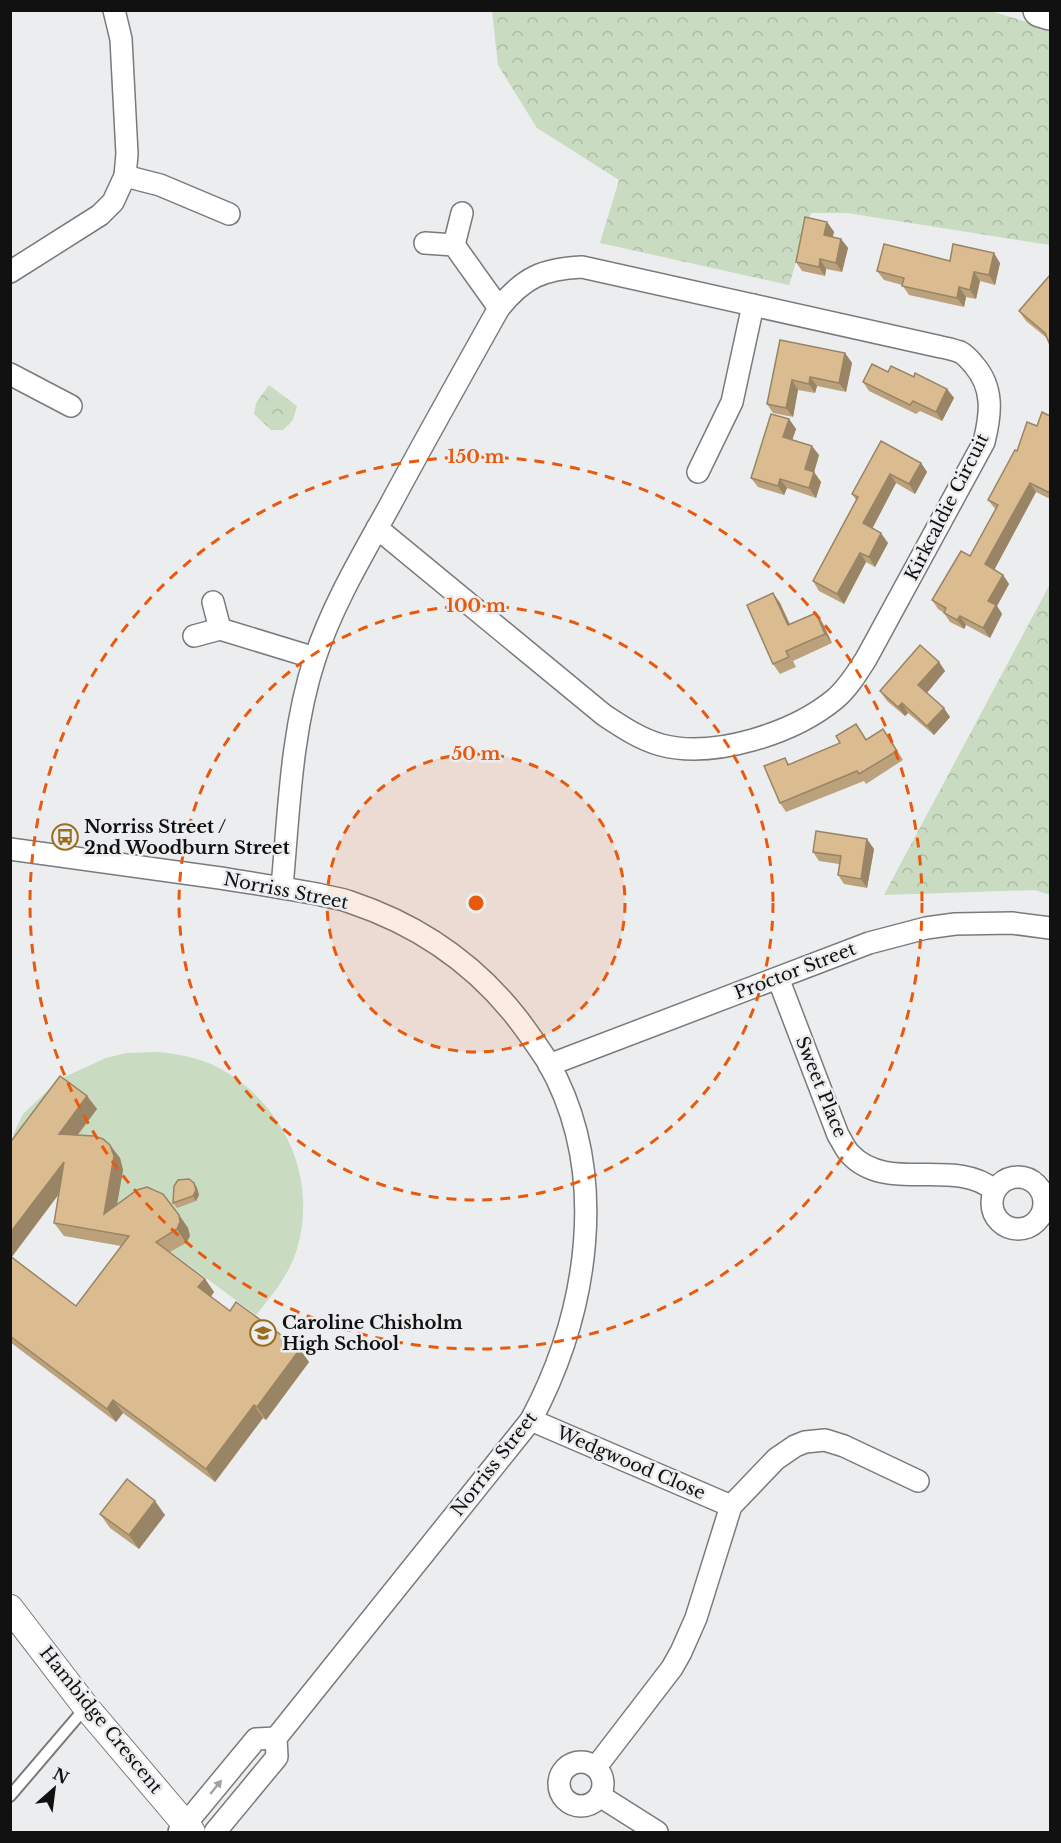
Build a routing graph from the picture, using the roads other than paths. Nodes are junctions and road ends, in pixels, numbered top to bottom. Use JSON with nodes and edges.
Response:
{"nodes":[{"id":1,"x":114,"y":10,"type":"edge"},
{"id":2,"x":1040,"y":10,"type":"edge"},
{"id":3,"x":1050,"y":13,"type":"edge"},
{"id":4,"x":125,"y":176,"type":"junction"},
{"id":5,"x":229,"y":213,"type":"dead end"},
{"id":6,"x":462,"y":213,"type":"dead end"},
{"id":7,"x":425,"y":243,"type":"dead end"},
{"id":8,"x":454,"y":245,"type":"junction"},
{"id":9,"x":10,"y":272,"type":"edge"},
{"id":10,"x":753,"y":305,"type":"junction"},
{"id":11,"x":499,"y":308,"type":"junction"},
{"id":12,"x":10,"y":374,"type":"edge"},
{"id":13,"x":71,"y":406,"type":"dead end"},
{"id":14,"x":698,"y":472,"type":"dead end"},
{"id":15,"x":377,"y":528,"type":"junction"},
{"id":16,"x":213,"y":602,"type":"dead end"},
{"id":17,"x":220,"y":629,"type":"junction"},
{"id":18,"x":194,"y":636,"type":"dead end"},
{"id":19,"x":315,"y":658,"type":"junction"},
{"id":20,"x":10,"y":849,"type":"edge"},
{"id":21,"x":282,"y":887,"type":"junction"},
{"id":22,"x":1050,"y":928,"type":"edge"},
{"id":23,"x":778,"y":978,"type":"junction"},
{"id":24,"x":549,"y":1065,"type":"junction"},
{"id":25,"x":994,"y":1190,"type":"dead end"},
{"id":26,"x":531,"y":1420,"type":"junction"},
{"id":27,"x":918,"y":1481,"type":"dead end"},
{"id":28,"x":730,"y":1506,"type":"junction"},
{"id":29,"x":10,"y":1608,"type":"edge"},
{"id":30,"x":10,"y":1636,"type":"edge"},
{"id":31,"x":81,"y":1713,"type":"junction"},
{"id":32,"x":276,"y":1738,"type":"junction"},
{"id":33,"x":596,"y":1767,"type":"junction"},
{"id":34,"x":10,"y":1796,"type":"edge"},
{"id":35,"x":600,"y":1796,"type":"junction"},
{"id":36,"x":183,"y":1831,"type":"edge"},
{"id":37,"x":215,"y":1833,"type":"edge"},
{"id":38,"x":657,"y":1833,"type":"edge"}],
"edges":[{"from":1,"to":4,"type":"street"},
{"from":2,"to":3,"type":"main road"},
{"from":4,"to":5,"type":"street"},
{"from":4,"to":9,"type":"street"},
{"from":6,"to":8,"type":"street"},
{"from":7,"to":8,"type":"street"},
{"from":8,"to":11,"type":"street"},
{"from":10,"to":11,"type":"street","name":"Kirkcaldie Circuit"},
{"from":10,"to":14,"type":"street"},
{"from":10,"to":15,"type":"street","name":"Kirkcaldie Circuit"},
{"from":11,"to":15,"type":"street","name":"Kirkcaldie Circuit"},
{"from":12,"to":13,"type":"street"},
{"from":15,"to":19,"type":"street","name":"Kirkcaldie Circuit"},
{"from":16,"to":17,"type":"street"},
{"from":17,"to":18,"type":"street"},
{"from":17,"to":19,"type":"street"},
{"from":19,"to":21,"type":"street","name":"Kirkcaldie Circuit"},
{"from":20,"to":21,"type":"street","name":"Norriss Street"},
{"from":21,"to":24,"type":"street","name":"Norriss Street"},
{"from":22,"to":23,"type":"street","name":"Proctor Street"},
{"from":23,"to":24,"type":"street","name":"Proctor Street"},
{"from":23,"to":25,"type":"street","name":"Sweet Place"},
{"from":24,"to":26,"type":"street","name":"Norriss Street"},
{"from":26,"to":28,"type":"street","name":"Wedgwood Close"},
{"from":26,"to":32,"type":"street","name":"Norriss Street"},
{"from":27,"to":28,"type":"street"},
{"from":28,"to":33,"type":"street"},
{"from":29,"to":31,"type":"street","name":"Hambidge Crescent"},
{"from":30,"to":31,"type":"street","name":"Hambidge Crescent"},
{"from":31,"to":34,"type":"lane"},
{"from":31,"to":36,"type":"street","name":"Hambidge Crescent"},
{"from":36,"to":32,"type":"street","one_way":true},
{"from":32,"to":37,"type":"street","name":"Norriss Street"},
{"from":33,"to":35,"type":"street"},
{"from":33,"to":35,"type":"street"},
{"from":35,"to":38,"type":"street"}]}
